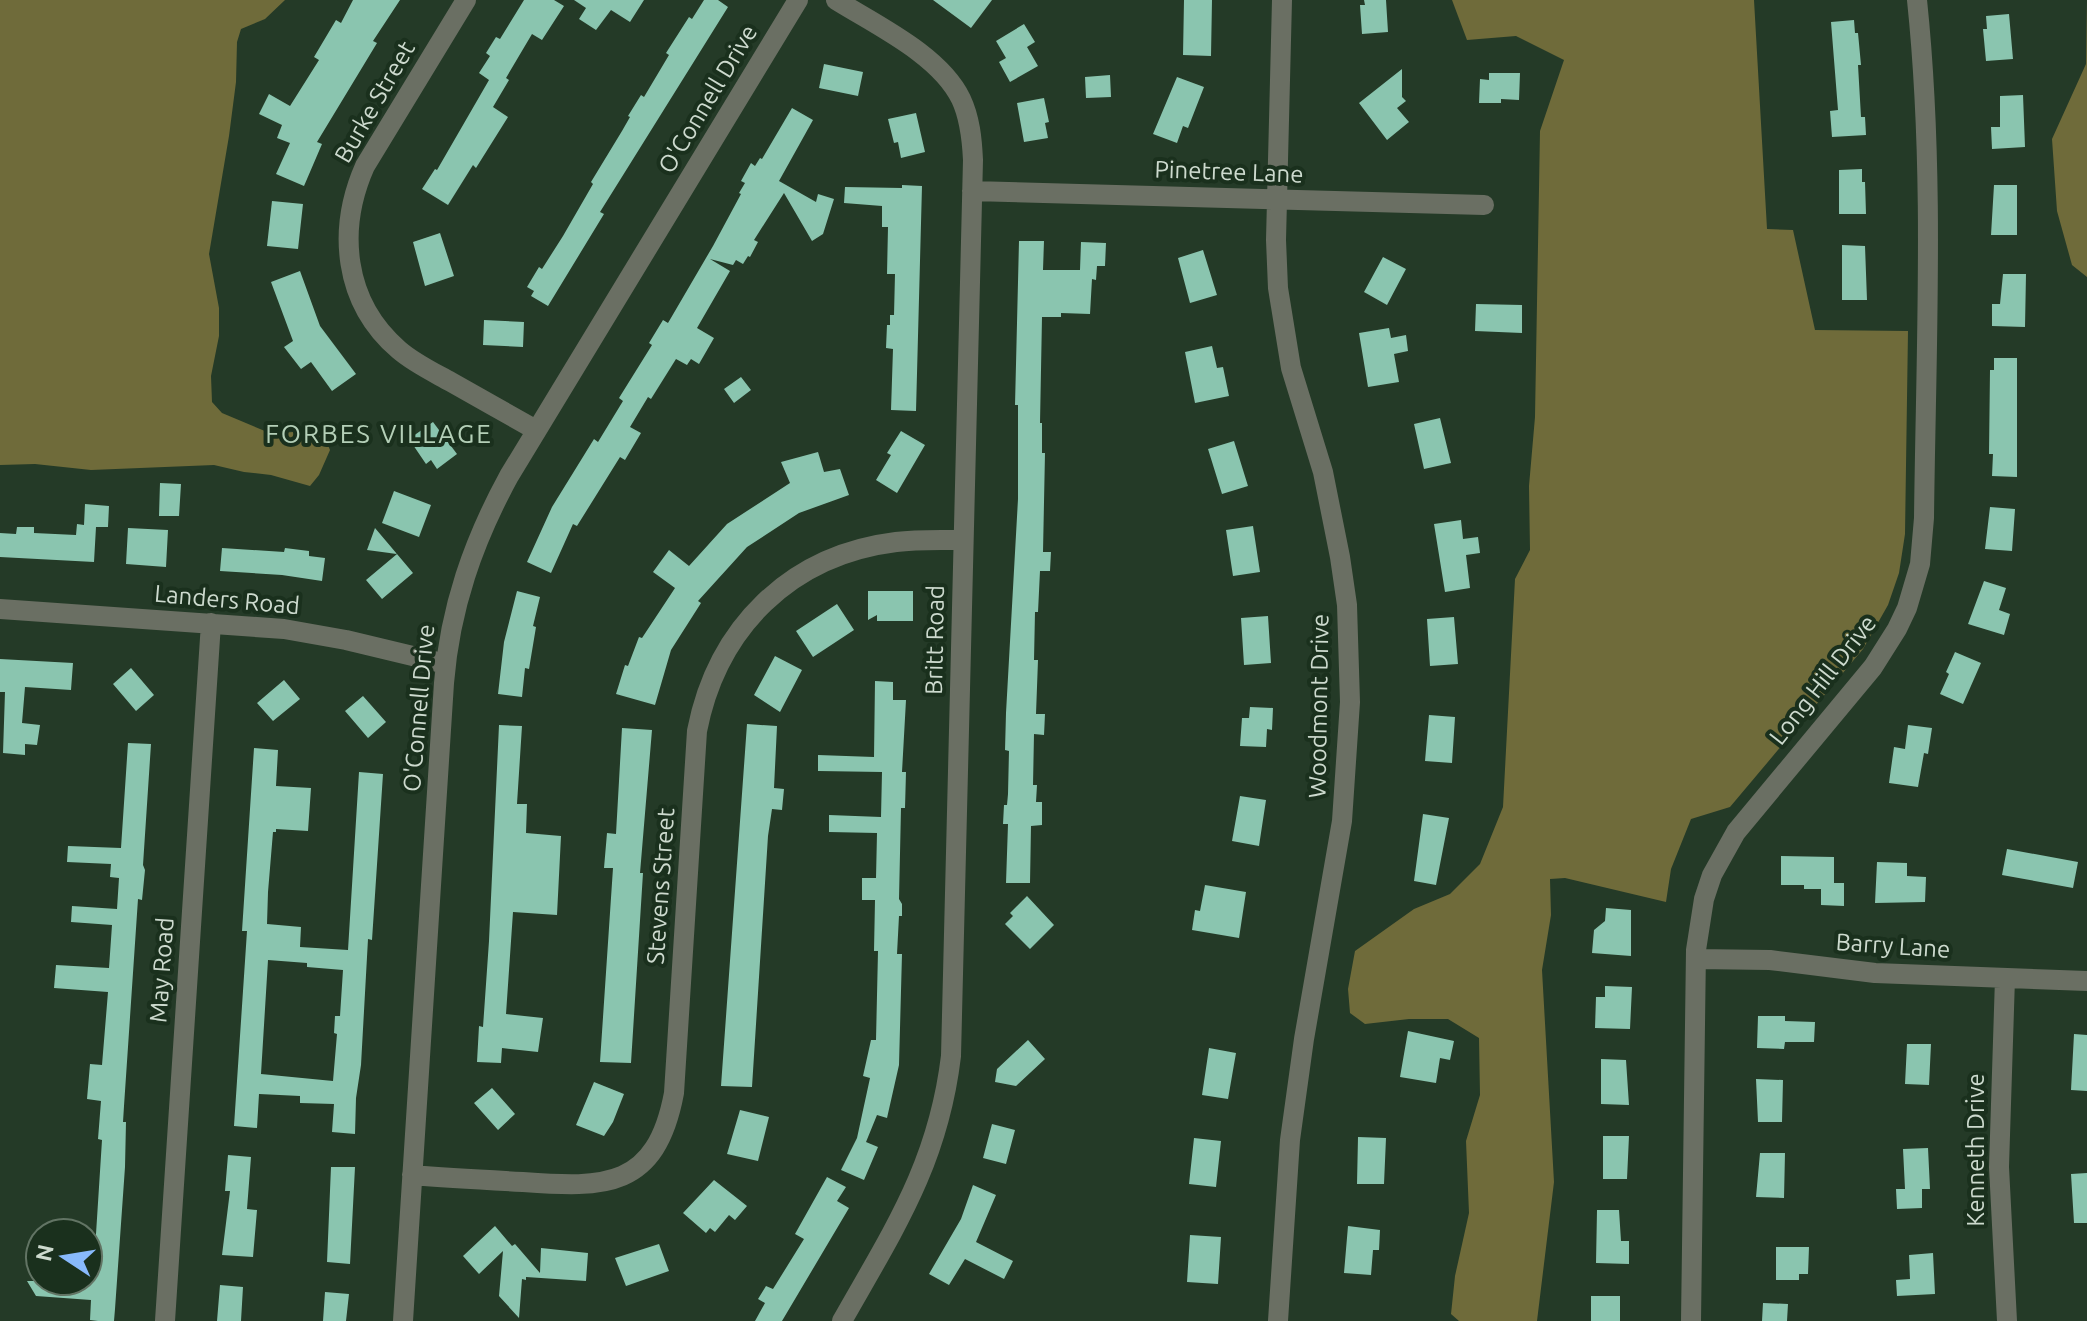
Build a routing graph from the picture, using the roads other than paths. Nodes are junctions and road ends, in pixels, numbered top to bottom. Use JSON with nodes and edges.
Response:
{"nodes":[{"id":1,"x":466,"y":0,"type":"edge"},
{"id":2,"x":798,"y":0,"type":"edge"},
{"id":3,"x":836,"y":0,"type":"edge"},
{"id":4,"x":1282,"y":0,"type":"edge"},
{"id":5,"x":1917,"y":0,"type":"edge"},
{"id":6,"x":972,"y":191,"type":"junction"},
{"id":7,"x":1277,"y":199,"type":"junction"},
{"id":8,"x":1484,"y":205,"type":"dead end"},
{"id":9,"x":536,"y":430,"type":"junction"},
{"id":10,"x":963,"y":540,"type":"junction"},
{"id":11,"x":0,"y":609,"type":"edge"},
{"id":12,"x":211,"y":623,"type":"junction"},
{"id":13,"x":446,"y":664,"type":"junction"},
{"id":14,"x":1696,"y":959,"type":"junction"},
{"id":15,"x":2005,"y":978,"type":"junction"},
{"id":16,"x":2087,"y":981,"type":"edge"},
{"id":17,"x":412,"y":1175,"type":"junction"},
{"id":18,"x":165,"y":1321,"type":"edge"},
{"id":19,"x":403,"y":1321,"type":"edge"},
{"id":20,"x":842,"y":1321,"type":"edge"},
{"id":21,"x":1278,"y":1321,"type":"edge"},
{"id":22,"x":1691,"y":1321,"type":"edge"},
{"id":23,"x":2007,"y":1321,"type":"edge"}],
"edges":[{"from":1,"to":9,"type":"street","name":"Burke Street"},
{"from":2,"to":9,"type":"street","name":"O'Connell Drive"},
{"from":3,"to":6,"type":"street","name":"Britt Road"},
{"from":4,"to":7,"type":"street","name":"Woodmont Drive"},
{"from":5,"to":14,"type":"street","name":"Long Hill Drive"},
{"from":6,"to":7,"type":"street","name":"Pinetree Lane"},
{"from":6,"to":10,"type":"street","name":"Britt Road"},
{"from":7,"to":8,"type":"street","name":"Pinetree Lane"},
{"from":7,"to":21,"type":"street","name":"Woodmont Drive"},
{"from":9,"to":13,"type":"street","name":"O'Connell Drive"},
{"from":10,"to":17,"type":"street","name":"Stevens Street"},
{"from":10,"to":20,"type":"street","name":"Britt Road"},
{"from":11,"to":12,"type":"street","name":"Landers Road"},
{"from":12,"to":13,"type":"street","name":"Landers Road"},
{"from":12,"to":18,"type":"street","name":"May Road"},
{"from":13,"to":17,"type":"street","name":"O'Connell Drive"},
{"from":14,"to":15,"type":"street","name":"Barry Lane"},
{"from":14,"to":22,"type":"street","name":"Long Hill Drive"},
{"from":15,"to":16,"type":"street","name":"Barry Lane"},
{"from":15,"to":23,"type":"street","name":"Kenneth Drive"},
{"from":17,"to":19,"type":"street","name":"O'Connell Drive"}]}
